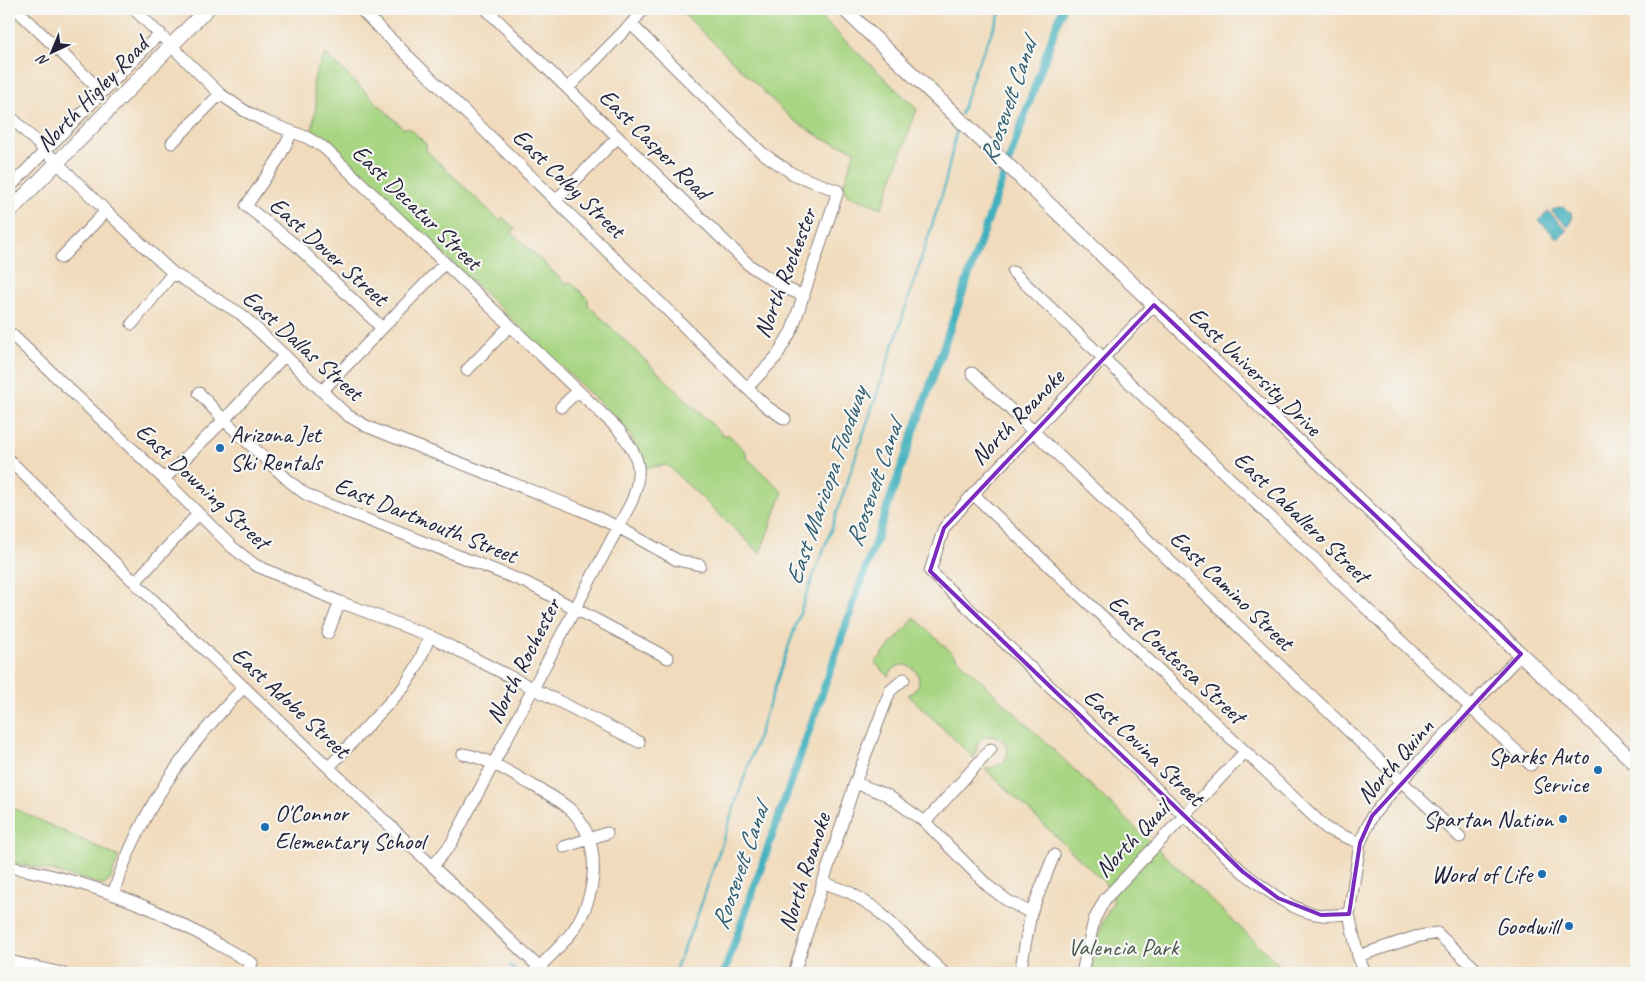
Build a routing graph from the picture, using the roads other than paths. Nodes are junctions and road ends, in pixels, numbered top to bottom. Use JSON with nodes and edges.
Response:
{"nodes":[{"id":1,"x":16,"y":9,"type":"edge"},
{"id":2,"x":134,"y":9,"type":"edge"},
{"id":3,"x":207,"y":9,"type":"edge"},
{"id":4,"x":360,"y":9,"type":"edge"},
{"id":5,"x":486,"y":9,"type":"edge"},
{"id":6,"x":644,"y":9,"type":"edge"},
{"id":7,"x":844,"y":9,"type":"edge"},
{"id":8,"x":631,"y":24,"type":"junction"},
{"id":9,"x":160,"y":33,"type":"junction"},
{"id":10,"x":172,"y":45,"type":"junction"},
{"id":11,"x":568,"y":88,"type":"junction"},
{"id":12,"x":102,"y":92,"type":"junction"},
{"id":13,"x":220,"y":94,"type":"junction"},
{"id":14,"x":9,"y":115,"type":"edge"},
{"id":15,"x":292,"y":132,"type":"junction"},
{"id":16,"x":618,"y":137,"type":"junction"},
{"id":17,"x":172,"y":143,"type":"dead end"},
{"id":18,"x":46,"y":151,"type":"junction"},
{"id":19,"x":57,"y":162,"type":"junction"},
{"id":20,"x":9,"y":188,"type":"edge"},
{"id":21,"x":556,"y":200,"type":"junction"},
{"id":22,"x":106,"y":211,"type":"junction"},
{"id":23,"x":9,"y":212,"type":"edge"},
{"id":24,"x":61,"y":258,"type":"dead end"},
{"id":25,"x":445,"y":263,"type":"junction"},
{"id":26,"x":1013,"y":272,"type":"dead end"},
{"id":27,"x":173,"y":273,"type":"junction"},
{"id":28,"x":804,"y":296,"type":"junction"},
{"id":29,"x":1154,"y":305,"type":"junction"},
{"id":30,"x":132,"y":324,"type":"dead end"},
{"id":31,"x":510,"y":326,"type":"junction"},
{"id":32,"x":382,"y":328,"type":"junction"},
{"id":33,"x":9,"y":332,"type":"edge"},
{"id":34,"x":285,"y":355,"type":"junction"},
{"id":35,"x":1103,"y":358,"type":"junction"},
{"id":36,"x":467,"y":370,"type":"dead end"},
{"id":37,"x":972,"y":373,"type":"dead end"},
{"id":38,"x":747,"y":388,"type":"junction"},
{"id":39,"x":322,"y":391,"type":"junction"},
{"id":40,"x":578,"y":391,"type":"junction"},
{"id":41,"x":199,"y":393,"type":"dead end"},
{"id":42,"x":562,"y":407,"type":"dead end"},
{"id":43,"x":786,"y":419,"type":"dead end"},
{"id":44,"x":224,"y":420,"type":"junction"},
{"id":45,"x":1033,"y":430,"type":"junction"},
{"id":46,"x":9,"y":460,"type":"edge"},
{"id":47,"x":639,"y":470,"type":"joint"},
{"id":48,"x":164,"y":479,"type":"junction"},
{"id":49,"x":973,"y":494,"type":"junction"},
{"id":50,"x":198,"y":514,"type":"junction"},
{"id":51,"x":618,"y":527,"type":"junction"},
{"id":52,"x":700,"y":565,"type":"dead end"},
{"id":53,"x":930,"y":571,"type":"joint"},
{"id":54,"x":135,"y":582,"type":"junction"},
{"id":55,"x":340,"y":602,"type":"junction"},
{"id":56,"x":575,"y":608,"type":"junction"},
{"id":57,"x":328,"y":633,"type":"dead end"},
{"id":58,"x":430,"y":636,"type":"junction"},
{"id":59,"x":1521,"y":654,"type":"junction"},
{"id":60,"x":668,"y":658,"type":"dead end"},
{"id":61,"x":904,"y":679,"type":"dead end"},
{"id":62,"x":244,"y":687,"type":"junction"},
{"id":63,"x":534,"y":687,"type":"junction"},
{"id":64,"x":1471,"y":708,"type":"junction"},
{"id":65,"x":639,"y":742,"type":"dead end"},
{"id":66,"x":991,"y":749,"type":"dead end"},
{"id":67,"x":1245,"y":752,"type":"junction"},
{"id":68,"x":463,"y":754,"type":"dead end"},
{"id":69,"x":494,"y":764,"type":"junction"},
{"id":70,"x":1636,"y":764,"type":"edge"},
{"id":71,"x":1532,"y":765,"type":"dead end"},
{"id":72,"x":329,"y":767,"type":"junction"},
{"id":73,"x":1401,"y":781,"type":"junction"},
{"id":74,"x":855,"y":783,"type":"junction"},
{"id":75,"x":1185,"y":815,"type":"junction"},
{"id":76,"x":925,"y":822,"type":"junction"},
{"id":77,"x":607,"y":833,"type":"dead end"},
{"id":78,"x":1460,"y":837,"type":"dead end"},
{"id":79,"x":588,"y":839,"type":"junction"},
{"id":80,"x":1360,"y":842,"type":"junction"},
{"id":81,"x":564,"y":847,"type":"dead end"},
{"id":82,"x":1054,"y":855,"type":"dead end"},
{"id":83,"x":433,"y":866,"type":"junction"},
{"id":84,"x":9,"y":867,"type":"edge"},
{"id":85,"x":822,"y":882,"type":"junction"},
{"id":86,"x":113,"y":894,"type":"junction"},
{"id":87,"x":1031,"y":913,"type":"junction"},
{"id":88,"x":1349,"y":914,"type":"junction"},
{"id":89,"x":1358,"y":956,"type":"junction"},
{"id":90,"x":9,"y":961,"type":"edge"},
{"id":91,"x":249,"y":968,"type":"edge"},
{"id":92,"x":539,"y":971,"type":"edge"},
{"id":93,"x":62,"y":973,"type":"edge"},
{"id":94,"x":794,"y":973,"type":"edge"},
{"id":95,"x":944,"y":973,"type":"edge"},
{"id":96,"x":1020,"y":973,"type":"edge"},
{"id":97,"x":1082,"y":973,"type":"edge"},
{"id":98,"x":1365,"y":973,"type":"edge"},
{"id":99,"x":1480,"y":973,"type":"edge"}],
"edges":[{"from":1,"to":12,"type":"street"},
{"from":2,"to":9,"type":"street","name":"East Decatur Street"},
{"from":3,"to":10,"type":"main road","name":"North Higley Road"},
{"from":4,"to":21,"type":"street","name":"East Colby Street"},
{"from":5,"to":11,"type":"street","name":"East Casper Road"},
{"from":6,"to":8,"type":"street"},
{"from":7,"to":29,"type":"main road","name":"East University Drive"},
{"from":8,"to":11,"type":"street"},
{"from":8,"to":28,"type":"street","name":"North Rochester"},
{"from":9,"to":10,"type":"street","name":"East Decatur Street"},
{"from":9,"to":12,"type":"street","name":"North Higley Road"},
{"from":10,"to":13,"type":"street","name":"East Decatur Street"},
{"from":10,"to":19,"type":"main road","name":"North Higley Road"},
{"from":11,"to":16,"type":"street","name":"East Casper Road"},
{"from":12,"to":18,"type":"street","name":"North Higley Road"},
{"from":13,"to":15,"type":"street","name":"East Decatur Street"},
{"from":13,"to":17,"type":"street"},
{"from":14,"to":18,"type":"street","name":"East Dallas Street"},
{"from":15,"to":25,"type":"street","name":"East Decatur Street"},
{"from":15,"to":32,"type":"street","name":"East Dover Street"},
{"from":16,"to":21,"type":"street"},
{"from":16,"to":28,"type":"street","name":"East Casper Road"},
{"from":18,"to":19,"type":"street","name":"East Dallas Street"},
{"from":18,"to":20,"type":"street","name":"North Higley Road"},
{"from":19,"to":22,"type":"street","name":"East Dallas Street"},
{"from":19,"to":23,"type":"main road","name":"North Higley Road"},
{"from":21,"to":38,"type":"street","name":"East Colby Street"},
{"from":22,"to":24,"type":"street"},
{"from":22,"to":27,"type":"street","name":"East Dallas Street"},
{"from":25,"to":31,"type":"street","name":"East Decatur Street"},
{"from":25,"to":32,"type":"street"},
{"from":26,"to":35,"type":"street","name":"East Caballero Street"},
{"from":27,"to":30,"type":"street"},
{"from":27,"to":34,"type":"street","name":"East Dallas Street"},
{"from":28,"to":38,"type":"street","name":"North Rochester"},
{"from":29,"to":35,"type":"street","name":"North Roanoke"},
{"from":29,"to":59,"type":"main road","name":"East University Drive"},
{"from":31,"to":36,"type":"street"},
{"from":31,"to":40,"type":"street","name":"East Decatur Street"},
{"from":32,"to":39,"type":"street"},
{"from":33,"to":48,"type":"street","name":"East Downing Street"},
{"from":34,"to":39,"type":"street","name":"East Dallas Street"},
{"from":34,"to":44,"type":"street"},
{"from":35,"to":45,"type":"street","name":"North Roanoke"},
{"from":35,"to":64,"type":"street","name":"East Caballero Street"},
{"from":37,"to":45,"type":"street","name":"East Camino Street"},
{"from":38,"to":43,"type":"street","name":"East Colby Street"},
{"from":39,"to":51,"type":"street","name":"East Dallas Street"},
{"from":40,"to":42,"type":"street"},
{"from":40,"to":47,"type":"street","name":"East Decatur Street"},
{"from":41,"to":44,"type":"street","name":"East Dartmouth Street"},
{"from":44,"to":48,"type":"street"},
{"from":44,"to":56,"type":"street","name":"East Dartmouth Street"},
{"from":45,"to":49,"type":"street","name":"North Roanoke"},
{"from":45,"to":73,"type":"street","name":"East Camino Street"},
{"from":46,"to":54,"type":"street","name":"East Adobe Street"},
{"from":47,"to":51,"type":"street","name":"North Rochester"},
{"from":48,"to":50,"type":"street","name":"East Downing Street"},
{"from":49,"to":53,"type":"street","name":"North Roanoke"},
{"from":49,"to":67,"type":"street","name":"East Contessa Street"},
{"from":50,"to":54,"type":"street"},
{"from":50,"to":55,"type":"street","name":"East Downing Street"},
{"from":51,"to":52,"type":"street","name":"East Dallas Street"},
{"from":51,"to":56,"type":"street","name":"North Rochester"},
{"from":53,"to":75,"type":"street","name":"East Covina Street"},
{"from":54,"to":62,"type":"street","name":"East Adobe Street"},
{"from":55,"to":57,"type":"street"},
{"from":55,"to":58,"type":"street","name":"East Downing Street"},
{"from":56,"to":60,"type":"street","name":"East Dartmouth Street"},
{"from":56,"to":63,"type":"street","name":"North Rochester"},
{"from":58,"to":63,"type":"street","name":"East Downing Street"},
{"from":58,"to":72,"type":"street"},
{"from":59,"to":64,"type":"street","name":"North Quinn"},
{"from":59,"to":70,"type":"main road","name":"East University Drive"},
{"from":61,"to":74,"type":"street","name":"North Roanoke"},
{"from":62,"to":72,"type":"street","name":"East Adobe Street"},
{"from":62,"to":86,"type":"street"},
{"from":63,"to":65,"type":"street","name":"East Downing Street"},
{"from":63,"to":69,"type":"street","name":"North Rochester"},
{"from":64,"to":71,"type":"street","name":"East Caballero Street"},
{"from":64,"to":73,"type":"street","name":"North Quinn"},
{"from":66,"to":76,"type":"street"},
{"from":67,"to":75,"type":"street","name":"North Quail"},
{"from":67,"to":80,"type":"street","name":"East Contessa Street"},
{"from":68,"to":69,"type":"street"},
{"from":69,"to":79,"type":"street"},
{"from":69,"to":83,"type":"street","name":"North Rochester"},
{"from":72,"to":83,"type":"street","name":"East Adobe Street"},
{"from":73,"to":78,"type":"street","name":"East Camino Street"},
{"from":73,"to":80,"type":"street","name":"North Quinn"},
{"from":74,"to":76,"type":"street"},
{"from":74,"to":85,"type":"street","name":"North Roanoke"},
{"from":75,"to":88,"type":"street","name":"East Covina Street"},
{"from":75,"to":97,"type":"street","name":"North Quail"},
{"from":76,"to":87,"type":"street"},
{"from":77,"to":79,"type":"street"},
{"from":79,"to":81,"type":"street"},
{"from":79,"to":92,"type":"street"},
{"from":80,"to":88,"type":"street","name":"North Quinn"},
{"from":82,"to":87,"type":"street"},
{"from":83,"to":92,"type":"street","name":"East Adobe Street"},
{"from":84,"to":86,"type":"street"},
{"from":85,"to":94,"type":"street","name":"North Roanoke"},
{"from":85,"to":95,"type":"street"},
{"from":86,"to":91,"type":"street"},
{"from":87,"to":96,"type":"street"},
{"from":88,"to":89,"type":"street","name":"North Quinn"},
{"from":89,"to":98,"type":"street"},
{"from":89,"to":99,"type":"street"},
{"from":90,"to":93,"type":"street"}]}
